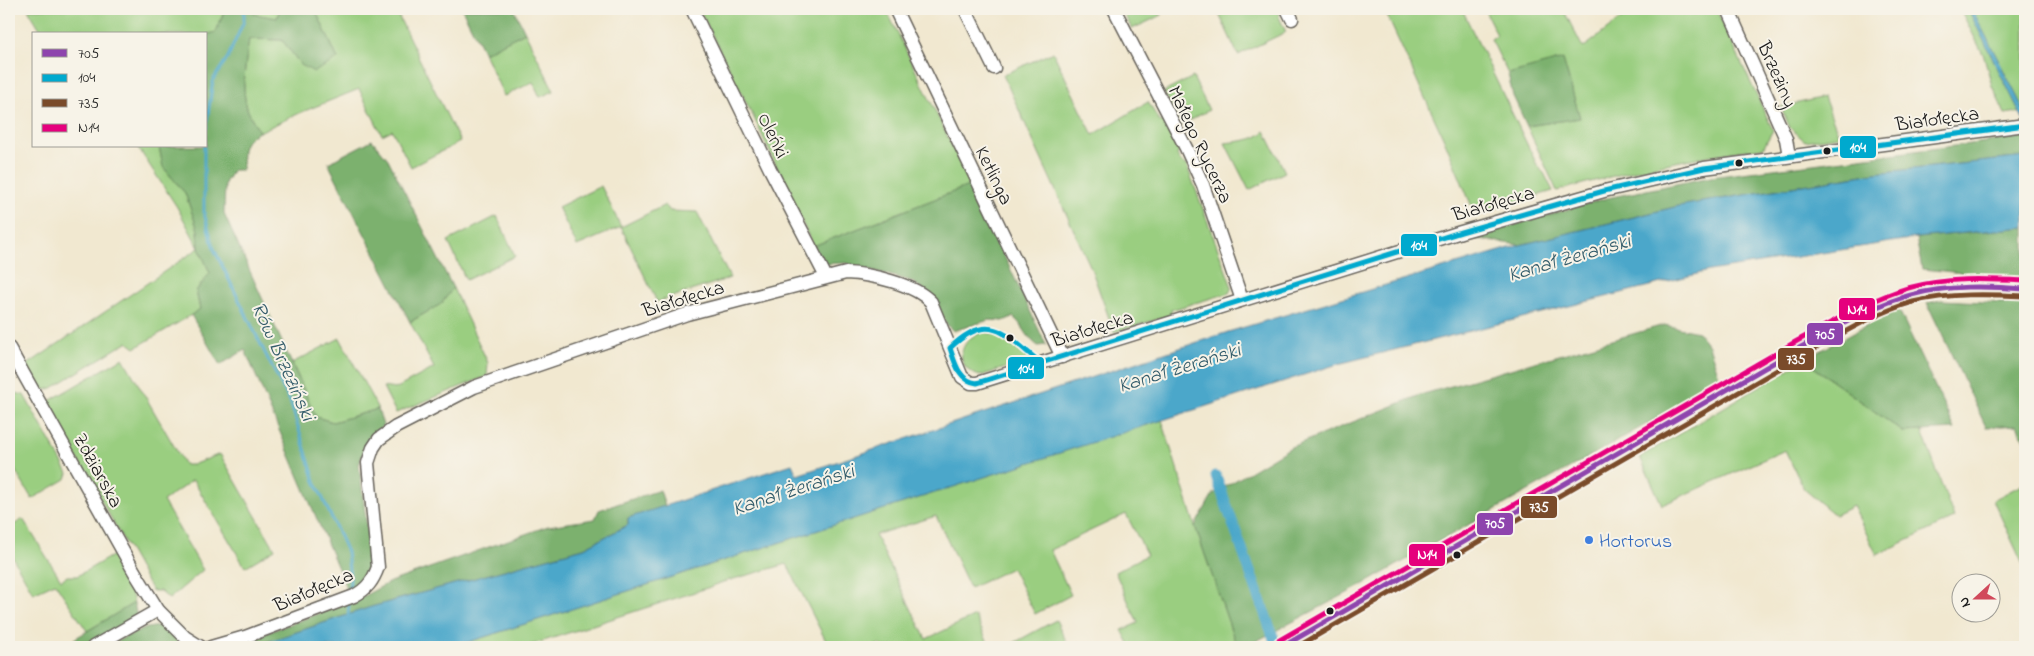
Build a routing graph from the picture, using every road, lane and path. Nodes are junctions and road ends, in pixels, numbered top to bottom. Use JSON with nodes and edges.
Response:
{"nodes":[{"id":1,"x":692,"y":9,"type":"edge"},
{"id":2,"x":894,"y":9,"type":"edge"},
{"id":3,"x":965,"y":9,"type":"edge"},
{"id":4,"x":1114,"y":9,"type":"edge"},
{"id":5,"x":1728,"y":9,"type":"edge"},
{"id":6,"x":994,"y":68,"type":"dead end"},
{"id":7,"x":2025,"y":125,"type":"edge"},
{"id":8,"x":1789,"y":156,"type":"junction"},
{"id":9,"x":826,"y":277,"type":"junction"},
{"id":10,"x":2025,"y":289,"type":"edge"},
{"id":11,"x":1242,"y":300,"type":"junction"},
{"id":12,"x":9,"y":348,"type":"edge"},
{"id":13,"x":1062,"y":357,"type":"junction"},
{"id":14,"x":158,"y":610,"type":"junction"},
{"id":15,"x":1286,"y":646,"type":"edge"},
{"id":16,"x":93,"y":647,"type":"edge"},
{"id":17,"x":201,"y":647,"type":"edge"},
{"id":18,"x":211,"y":647,"type":"edge"}],
"edges":[{"from":1,"to":9,"type":"street","name":"Oleńki"},
{"from":2,"to":13,"type":"street","name":"Ketlinga"},
{"from":3,"to":6,"type":"street"},
{"from":4,"to":11,"type":"street","name":"Małego Rycerza"},
{"from":5,"to":8,"type":"street","name":"Brzeziny"},
{"from":7,"to":8,"type":"street","name":"Białołęcka"},
{"from":8,"to":11,"type":"street","name":"Białołęcka"},
{"from":9,"to":13,"type":"street","name":"Białołęcka"},
{"from":9,"to":18,"type":"street","name":"Białołęcka"},
{"from":10,"to":15,"type":"main road"},
{"from":11,"to":13,"type":"street","name":"Białołęcka"},
{"from":12,"to":14,"type":"street","name":"Zdziarska"},
{"from":14,"to":16,"type":"street"},
{"from":14,"to":17,"type":"street"}]}
